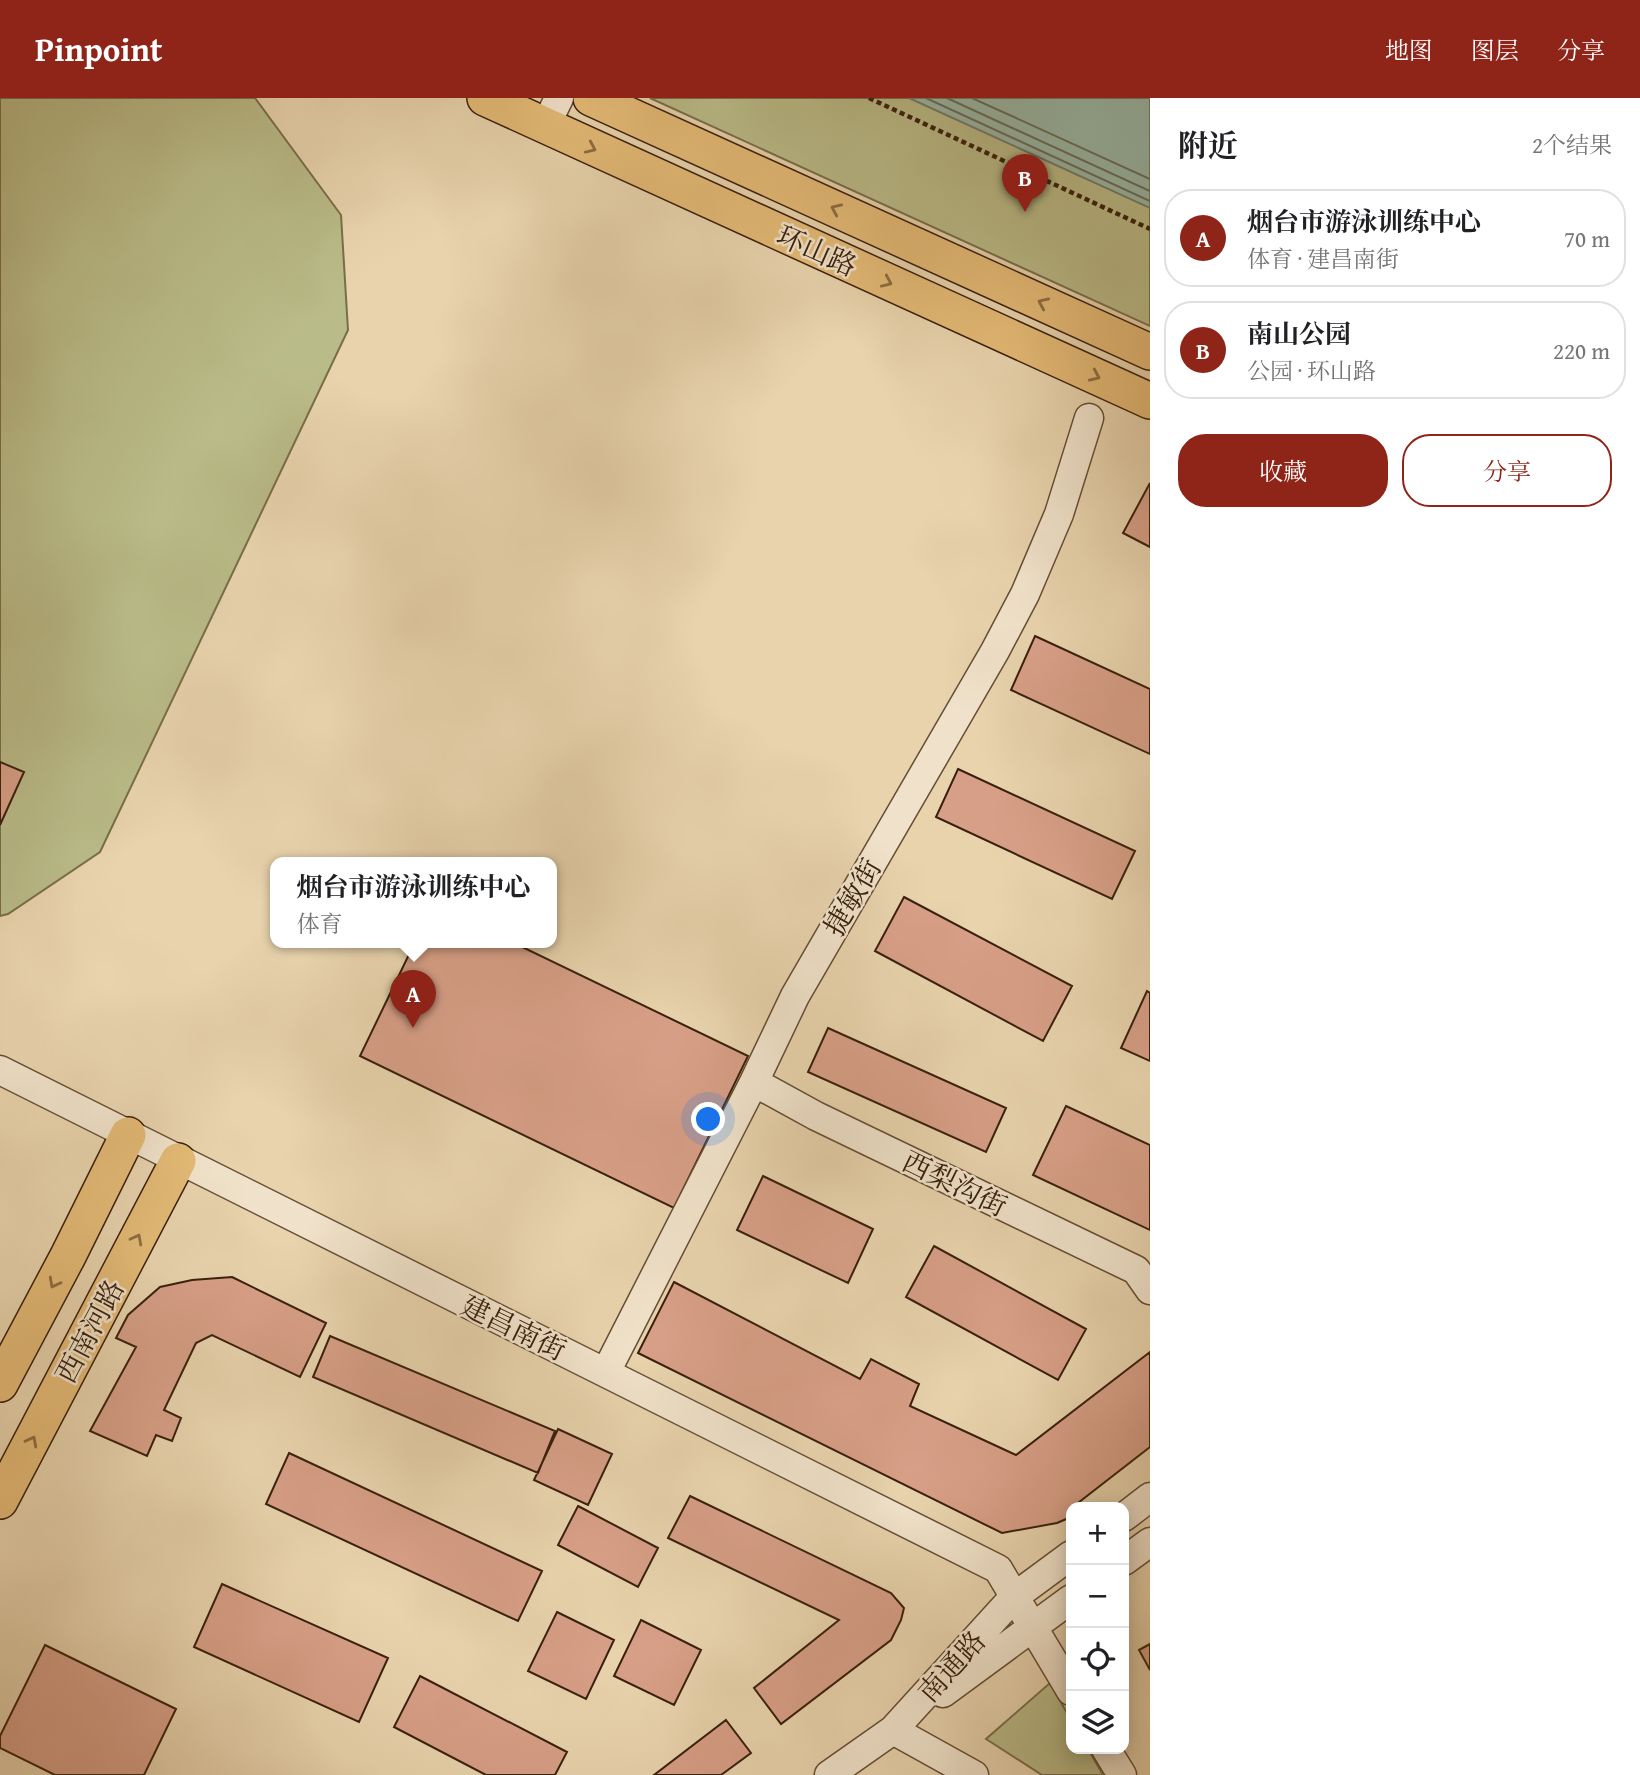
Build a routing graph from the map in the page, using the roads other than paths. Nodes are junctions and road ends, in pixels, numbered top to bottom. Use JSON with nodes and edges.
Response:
{"nodes":[{"id":1,"x":485,"y":98,"type":"edge"},
{"id":2,"x":591,"y":98,"type":"edge"},
{"id":3,"x":552,"y":112,"type":"edge"},
{"id":4,"x":1150,"y":352,"type":"edge"},
{"id":5,"x":1150,"y":401,"type":"edge"},
{"id":6,"x":1089,"y":418,"type":"dead end"},
{"id":7,"x":0,"y":1070,"type":"edge"},
{"id":8,"x":754,"y":1082,"type":"junction"},
{"id":9,"x":128,"y":1135,"type":"junction"},
{"id":10,"x":178,"y":1161,"type":"junction"},
{"id":11,"x":1150,"y":1290,"type":"edge"},
{"id":12,"x":606,"y":1372,"type":"junction"},
{"id":13,"x":0,"y":1384,"type":"edge"},
{"id":14,"x":1150,"y":1497,"type":"edge"},
{"id":15,"x":0,"y":1501,"type":"edge"},
{"id":16,"x":1129,"y":1513,"type":"edge"},
{"id":17,"x":1150,"y":1542,"type":"edge"},
{"id":18,"x":1129,"y":1557,"type":"edge"},
{"id":19,"x":1066,"y":1559,"type":"edge"},
{"id":20,"x":1014,"y":1597,"type":"junction"},
{"id":21,"x":1066,"y":1603,"type":"edge"},
{"id":22,"x":1032,"y":1627,"type":"junction"},
{"id":23,"x":1066,"y":1683,"type":"edge"},
{"id":24,"x":893,"y":1730,"type":"junction"},
{"id":25,"x":1109,"y":1754,"type":"edge"},
{"id":26,"x":829,"y":1775,"type":"edge"},
{"id":27,"x":974,"y":1775,"type":"edge"},
{"id":28,"x":1122,"y":1775,"type":"edge"}],
"edges":[{"from":1,"to":3,"type":"main road","name":"环山路"},
{"from":4,"to":2,"type":"main road","name":"环山路","one_way":true},
{"from":3,"to":5,"type":"main road","name":"环山路","one_way":true},
{"from":6,"to":8,"type":"street","name":"捷敏街"},
{"from":7,"to":9,"type":"street","name":"建昌南街"},
{"from":8,"to":11,"type":"street","name":"西梨沟街"},
{"from":8,"to":12,"type":"street","name":"捷敏街"},
{"from":9,"to":10,"type":"street","name":"建昌南街"},
{"from":9,"to":13,"type":"main road","name":"西南河路","one_way":true},
{"from":10,"to":12,"type":"street","name":"建昌南街"},
{"from":15,"to":10,"type":"main road","name":"西南河路","one_way":true},
{"from":12,"to":20,"type":"street","name":"建昌南街"},
{"from":14,"to":16,"type":"street"},
{"from":17,"to":18,"type":"street"},
{"from":19,"to":20,"type":"street","name":"南通路"},
{"from":20,"to":22,"type":"street","name":"建昌南街"},
{"from":20,"to":24,"type":"street","name":"南通路"},
{"from":21,"to":22,"type":"street"},
{"from":22,"to":23,"type":"street","name":"建昌南街"},
{"from":22,"to":24,"type":"street"},
{"from":24,"to":26,"type":"street","name":"南通路"},
{"from":24,"to":27,"type":"street"},
{"from":25,"to":28,"type":"street"}]}
